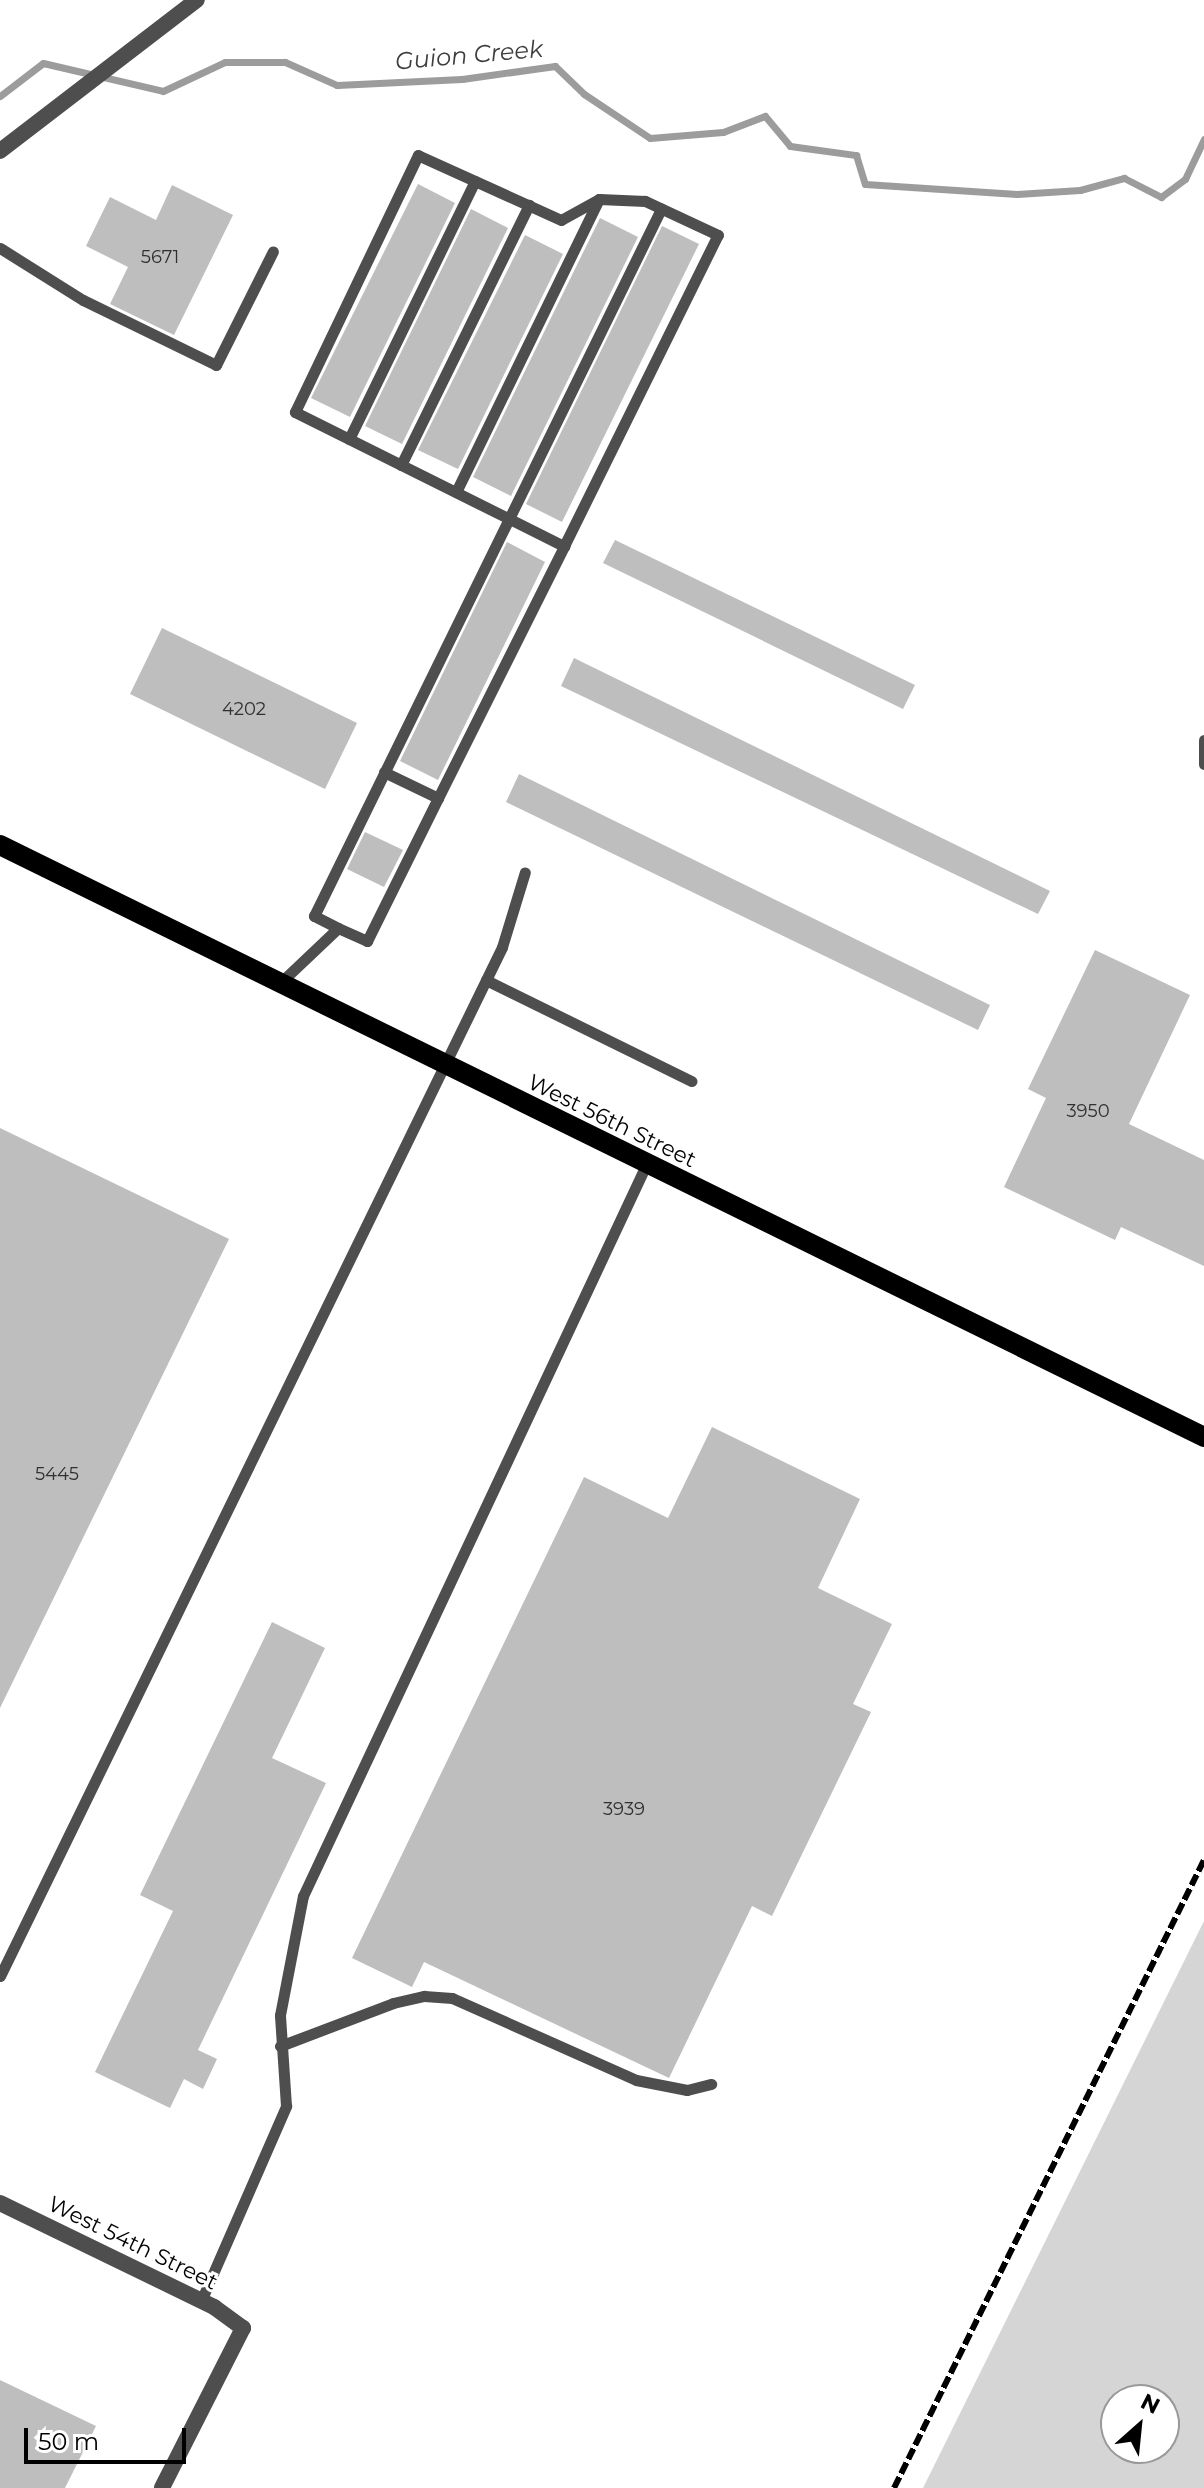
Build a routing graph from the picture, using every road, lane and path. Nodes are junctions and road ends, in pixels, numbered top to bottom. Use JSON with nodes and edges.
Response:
{"nodes":[{"id":1,"x":197,"y":0,"type":"edge"},
{"id":2,"x":0,"y":151,"type":"edge"},
{"id":3,"x":475,"y":181,"type":"junction"},
{"id":4,"x":599,"y":199,"type":"junction"},
{"id":5,"x":529,"y":205,"type":"junction"},
{"id":6,"x":661,"y":209,"type":"junction"},
{"id":7,"x":0,"y":248,"type":"edge"},
{"id":8,"x":273,"y":251,"type":"dead end"},
{"id":9,"x":349,"y":439,"type":"junction"},
{"id":10,"x":401,"y":465,"type":"junction"},
{"id":11,"x":456,"y":492,"type":"junction"},
{"id":12,"x":507,"y":517,"type":"junction"},
{"id":13,"x":564,"y":546,"type":"junction"},
{"id":14,"x":1204,"y":740,"type":"edge"},
{"id":15,"x":1204,"y":764,"type":"edge"},
{"id":16,"x":384,"y":772,"type":"junction"},
{"id":17,"x":438,"y":798,"type":"junction"},
{"id":18,"x":0,"y":845,"type":"edge"},
{"id":19,"x":525,"y":872,"type":"dead end"},
{"id":20,"x":338,"y":928,"type":"junction"},
{"id":21,"x":486,"y":980,"type":"junction"},
{"id":22,"x":280,"y":983,"type":"junction"},
{"id":23,"x":444,"y":1066,"type":"junction"},
{"id":24,"x":691,"y":1081,"type":"dead end"},
{"id":25,"x":646,"y":1165,"type":"junction"},
{"id":26,"x":1204,"y":1437,"type":"edge"},
{"id":27,"x":0,"y":1976,"type":"edge"},
{"id":28,"x":280,"y":2046,"type":"junction"},
{"id":29,"x":711,"y":2084,"type":"dead end"},
{"id":30,"x":0,"y":2203,"type":"edge"},
{"id":31,"x":201,"y":2301,"type":"junction"},
{"id":32,"x":162,"y":2488,"type":"edge"}],
"edges":[{"from":1,"to":2,"type":"street"},
{"from":3,"to":5,"type":"lane"},
{"from":3,"to":9,"type":"lane"},
{"from":3,"to":9,"type":"lane"},
{"from":4,"to":5,"type":"lane"},
{"from":4,"to":6,"type":"lane"},
{"from":4,"to":11,"type":"lane"},
{"from":5,"to":10,"type":"lane"},
{"from":6,"to":12,"type":"lane"},
{"from":6,"to":13,"type":"lane"},
{"from":7,"to":8,"type":"lane"},
{"from":9,"to":10,"type":"lane"},
{"from":10,"to":11,"type":"lane"},
{"from":11,"to":12,"type":"lane"},
{"from":12,"to":13,"type":"lane"},
{"from":12,"to":16,"type":"lane"},
{"from":13,"to":17,"type":"lane"},
{"from":14,"to":15,"type":"lane"},
{"from":16,"to":17,"type":"lane"},
{"from":16,"to":20,"type":"lane"},
{"from":17,"to":20,"type":"lane"},
{"from":18,"to":22,"type":"main road","name":"West 56th Street"},
{"from":19,"to":21,"type":"lane"},
{"from":20,"to":22,"type":"lane"},
{"from":21,"to":23,"type":"lane"},
{"from":21,"to":24,"type":"lane"},
{"from":22,"to":23,"type":"main road","name":"West 56th Street"},
{"from":23,"to":25,"type":"main road","name":"West 56th Street"},
{"from":23,"to":27,"type":"lane"},
{"from":25,"to":26,"type":"main road","name":"West 56th Street"},
{"from":25,"to":28,"type":"lane"},
{"from":28,"to":29,"type":"lane"},
{"from":28,"to":31,"type":"lane"},
{"from":30,"to":31,"type":"street","name":"West 54th Street"},
{"from":31,"to":32,"type":"street","name":"West 54th Street"}]}
